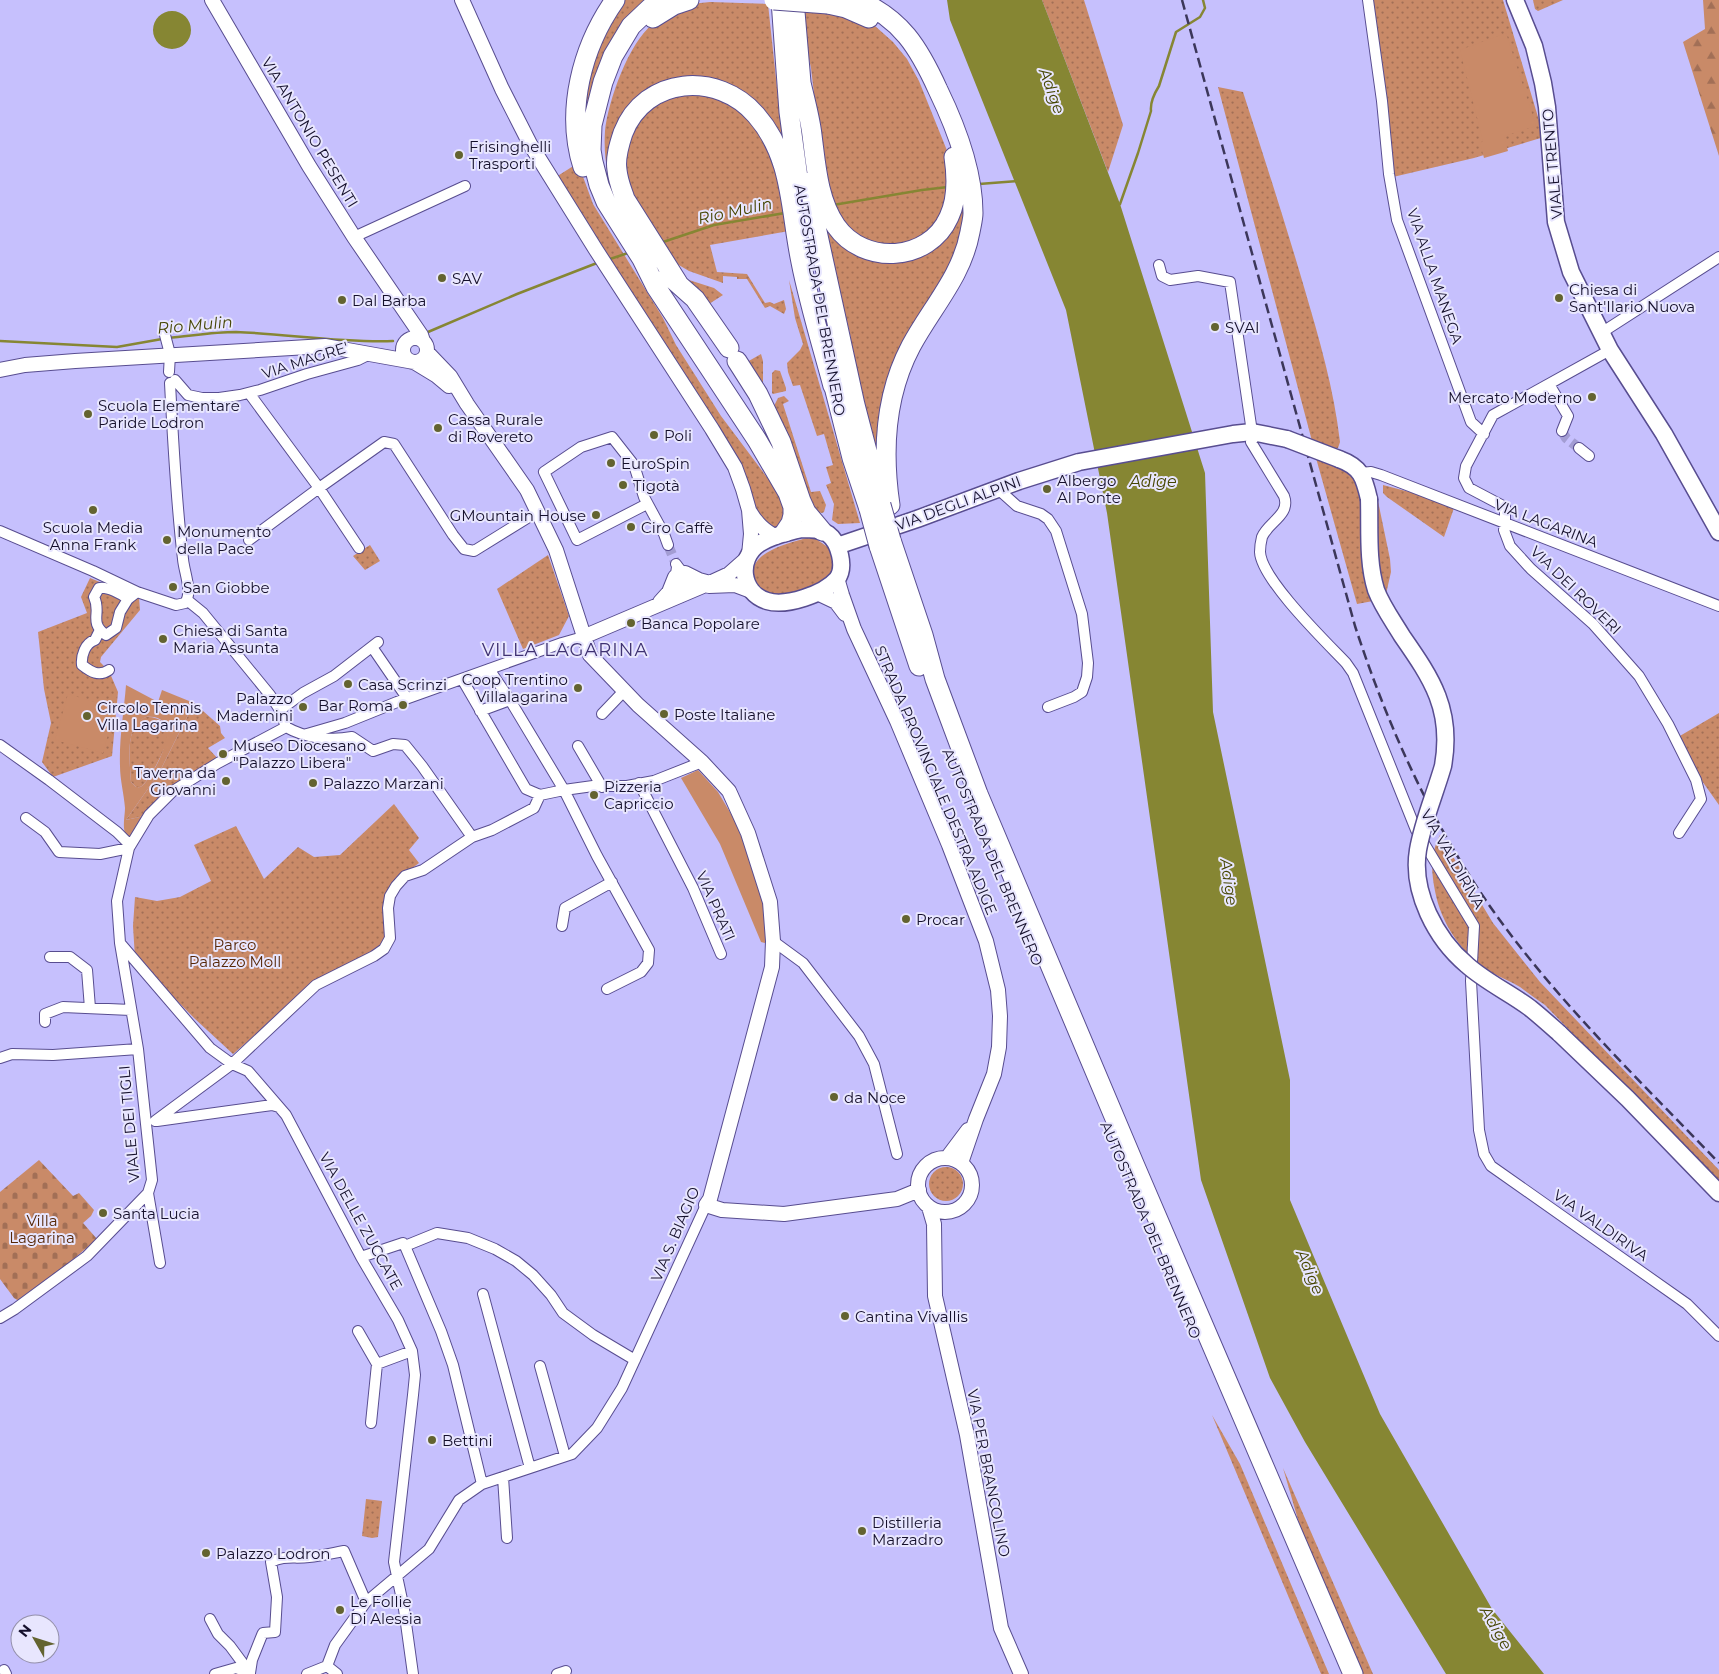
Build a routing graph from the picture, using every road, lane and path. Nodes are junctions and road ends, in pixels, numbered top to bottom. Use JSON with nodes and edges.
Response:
{"nodes":[{"id":1,"x":212,"y":0,"type":"edge"},
{"id":2,"x":462,"y":0,"type":"edge"},
{"id":3,"x":615,"y":0,"type":"edge"},
{"id":4,"x":662,"y":0,"type":"edge"},
{"id":5,"x":689,"y":0,"type":"edge"},
{"id":6,"x":774,"y":0,"type":"edge"},
{"id":7,"x":780,"y":0,"type":"edge"},
{"id":8,"x":794,"y":0,"type":"edge"},
{"id":9,"x":857,"y":0,"type":"edge"},
{"id":10,"x":1368,"y":0,"type":"edge"},
{"id":11,"x":1515,"y":0,"type":"edge"},
{"id":12,"x":962,"y":173,"type":"junction"},
{"id":13,"x":465,"y":186,"type":"dead end"},
{"id":14,"x":963,"y":194,"type":"junction"},
{"id":15,"x":806,"y":197,"type":"junction"},
{"id":16,"x":811,"y":222,"type":"junction"},
{"id":17,"x":354,"y":237,"type":"junction"},
{"id":18,"x":633,"y":237,"type":"junction"},
{"id":19,"x":1719,"y":257,"type":"edge"},
{"id":20,"x":1159,"y":265,"type":"dead end"},
{"id":21,"x":382,"y":280,"type":"junction"},
{"id":22,"x":1602,"y":333,"type":"junction"},
{"id":23,"x":167,"y":343,"type":"junction"},
{"id":24,"x":405,"y":343,"type":"junction"},
{"id":25,"x":425,"y":347,"type":"junction"},
{"id":26,"x":1610,"y":350,"type":"junction"},
{"id":27,"x":370,"y":354,"type":"junction"},
{"id":28,"x":414,"y":362,"type":"junction"},
{"id":29,"x":0,"y":370,"type":"edge"},
{"id":30,"x":172,"y":378,"type":"junction"},
{"id":31,"x":1549,"y":384,"type":"junction"},
{"id":32,"x":249,"y":393,"type":"junction"},
{"id":33,"x":467,"y":404,"type":"junction"},
{"id":34,"x":1562,"y":431,"type":"dead end"},
{"id":35,"x":1252,"y":432,"type":"junction"},
{"id":36,"x":1484,"y":434,"type":"junction"},
{"id":37,"x":1579,"y":448,"type":"tunnel mouth"},
{"id":38,"x":1589,"y":456,"type":"dead end"},
{"id":39,"x":1361,"y":473,"type":"junction"},
{"id":40,"x":319,"y":488,"type":"junction"},
{"id":41,"x":998,"y":489,"type":"junction"},
{"id":42,"x":647,"y":504,"type":"junction"},
{"id":43,"x":880,"y":506,"type":"junction"},
{"id":44,"x":749,"y":510,"type":"junction"},
{"id":45,"x":537,"y":512,"type":"junction"},
{"id":46,"x":1505,"y":523,"type":"junction"},
{"id":47,"x":0,"y":531,"type":"edge"},
{"id":48,"x":822,"y":531,"type":"junction"},
{"id":49,"x":1719,"y":532,"type":"edge"},
{"id":50,"x":781,"y":535,"type":"junction"},
{"id":51,"x":249,"y":540,"type":"dead end"},
{"id":52,"x":889,"y":541,"type":"junction"},
{"id":53,"x":668,"y":545,"type":"tunnel mouth"},
{"id":54,"x":837,"y":546,"type":"junction"},
{"id":55,"x":359,"y":548,"type":"dead end"},
{"id":56,"x":748,"y":557,"type":"junction"},
{"id":57,"x":678,"y":570,"type":"junction"},
{"id":58,"x":837,"y":578,"type":"junction"},
{"id":59,"x":707,"y":584,"type":"junction"},
{"id":60,"x":751,"y":591,"type":"junction"},
{"id":61,"x":137,"y":592,"type":"junction"},
{"id":62,"x":686,"y":592,"type":"junction"},
{"id":63,"x":816,"y":593,"type":"junction"},
{"id":64,"x":128,"y":599,"type":"junction"},
{"id":65,"x":187,"y":600,"type":"junction"},
{"id":66,"x":658,"y":605,"type":"junction"},
{"id":67,"x":1719,"y":606,"type":"edge"},
{"id":68,"x":854,"y":629,"type":"junction"},
{"id":69,"x":100,"y":630,"type":"junction"},
{"id":70,"x":583,"y":637,"type":"junction"},
{"id":71,"x":489,"y":669,"type":"junction"},
{"id":72,"x":110,"y":670,"type":"dead end"},
{"id":73,"x":462,"y":679,"type":"junction"},
{"id":74,"x":624,"y":696,"type":"junction"},
{"id":75,"x":407,"y":698,"type":"junction"},
{"id":76,"x":510,"y":700,"type":"junction"},
{"id":77,"x":1048,"y":707,"type":"dead end"},
{"id":78,"x":280,"y":710,"type":"junction"},
{"id":79,"x":480,"y":711,"type":"junction"},
{"id":80,"x":602,"y":714,"type":"dead end"},
{"id":81,"x":286,"y":727,"type":"junction"},
{"id":82,"x":307,"y":734,"type":"junction"},
{"id":83,"x":0,"y":746,"type":"edge"},
{"id":84,"x":578,"y":746,"type":"dead end"},
{"id":85,"x":702,"y":762,"type":"junction"},
{"id":86,"x":639,"y":783,"type":"junction"},
{"id":87,"x":602,"y":787,"type":"junction"},
{"id":88,"x":564,"y":790,"type":"junction"},
{"id":89,"x":540,"y":795,"type":"junction"},
{"id":90,"x":26,"y":818,"type":"dead end"},
{"id":91,"x":1679,"y":833,"type":"dead end"},
{"id":92,"x":472,"y":837,"type":"junction"},
{"id":93,"x":130,"y":848,"type":"junction"},
{"id":94,"x":612,"y":882,"type":"junction"},
{"id":95,"x":562,"y":926,"type":"dead end"},
{"id":96,"x":773,"y":941,"type":"junction"},
{"id":97,"x":120,"y":943,"type":"junction"},
{"id":98,"x":721,"y":954,"type":"dead end"},
{"id":99,"x":50,"y":957,"type":"dead end"},
{"id":100,"x":607,"y":989,"type":"dead end"},
{"id":101,"x":90,"y":1008,"type":"junction"},
{"id":102,"x":131,"y":1010,"type":"junction"},
{"id":103,"x":45,"y":1022,"type":"dead end"},
{"id":104,"x":138,"y":1050,"type":"junction"},
{"id":105,"x":0,"y":1058,"type":"edge"},
{"id":106,"x":232,"y":1064,"type":"junction"},
{"id":107,"x":279,"y":1107,"type":"junction"},
{"id":108,"x":976,"y":1119,"type":"junction"},
{"id":109,"x":150,"y":1122,"type":"junction"},
{"id":110,"x":897,"y":1154,"type":"dead end"},
{"id":111,"x":947,"y":1158,"type":"junction"},
{"id":112,"x":961,"y":1163,"type":"junction"},
{"id":113,"x":919,"y":1190,"type":"junction"},
{"id":114,"x":148,"y":1193,"type":"junction"},
{"id":115,"x":1719,"y":1193,"type":"edge"},
{"id":116,"x":706,"y":1205,"type":"junction"},
{"id":117,"x":929,"y":1207,"type":"junction"},
{"id":118,"x":944,"y":1212,"type":"junction"},
{"id":119,"x":405,"y":1246,"type":"junction"},
{"id":120,"x":361,"y":1257,"type":"junction"},
{"id":121,"x":160,"y":1263,"type":"dead end"},
{"id":122,"x":935,"y":1275,"type":"junction"},
{"id":123,"x":483,"y":1294,"type":"dead end"},
{"id":124,"x":1,"y":1317,"type":"edge"},
{"id":125,"x":358,"y":1331,"type":"dead end"},
{"id":126,"x":1719,"y":1336,"type":"edge"},
{"id":127,"x":412,"y":1351,"type":"junction"},
{"id":128,"x":635,"y":1360,"type":"junction"},
{"id":129,"x":377,"y":1364,"type":"junction"},
{"id":130,"x":540,"y":1366,"type":"dead end"},
{"id":131,"x":371,"y":1424,"type":"dead end"},
{"id":132,"x":566,"y":1456,"type":"junction"},
{"id":133,"x":530,"y":1468,"type":"junction"},
{"id":134,"x":503,"y":1477,"type":"junction"},
{"id":135,"x":482,"y":1484,"type":"junction"},
{"id":136,"x":507,"y":1538,"type":"dead end"},
{"id":137,"x":398,"y":1576,"type":"junction"},
{"id":138,"x":366,"y":1602,"type":"junction"},
{"id":139,"x":210,"y":1619,"type":"dead end"},
{"id":140,"x":327,"y":1666,"type":"junction"},
{"id":141,"x":252,"y":1673,"type":"edge"},
{"id":142,"x":215,"y":1674,"type":"edge"},
{"id":143,"x":307,"y":1674,"type":"edge"},
{"id":144,"x":337,"y":1674,"type":"edge"},
{"id":145,"x":412,"y":1674,"type":"edge"},
{"id":146,"x":1021,"y":1674,"type":"edge"},
{"id":147,"x":1341,"y":1674,"type":"edge"},
{"id":148,"x":1353,"y":1674,"type":"edge"}],
"edges":[{"from":1,"to":17,"type":"main road","name":"VIA ANTONIO PESENTI"},
{"from":2,"to":44,"type":"main road"},
{"from":3,"to":18,"type":"highway"},
{"from":4,"to":18,"type":"highway"},
{"from":5,"to":18,"type":"highway"},
{"from":6,"to":12,"type":"highway","bridge":true},
{"from":7,"to":15,"type":"highway","name":"AUTOSTRADA DEL BRENNERO"},
{"from":8,"to":15,"type":"highway","name":"AUTOSTRADA DEL BRENNERO"},
{"from":9,"to":12,"type":"highway"},
{"from":10,"to":36,"type":"street","name":"VIA ALLA MANEGA"},
{"from":11,"to":22,"type":"main road","name":"VIALE TRENTO"},
{"from":12,"to":14,"type":"highway"},
{"from":13,"to":17,"type":"street"},
{"from":14,"to":16,"type":"highway"},
{"from":14,"to":43,"type":"highway"},
{"from":15,"to":16,"type":"highway","name":"AUTOSTRADA DEL BRENNERO"},
{"from":15,"to":18,"type":"highway"},
{"from":16,"to":43,"type":"highway","name":"AUTOSTRADA DEL BRENNERO"},
{"from":16,"to":43,"type":"highway","name":"AUTOSTRADA DEL BRENNERO"},
{"from":17,"to":21,"type":"main road","name":"VIA ANTONIO PESENTI"},
{"from":18,"to":48,"type":"highway"},
{"from":18,"to":50,"type":"highway"},
{"from":19,"to":22,"type":"street"},
{"from":20,"to":35,"type":"street"},
{"from":21,"to":24,"type":"main road","name":"VIA ANTONIO PESENTI"},
{"from":21,"to":25,"type":"main road","name":"VIA ANTONIO PESENTI"},
{"from":22,"to":26,"type":"main road","name":"VIALE TRENTO"},
{"from":23,"to":27,"type":"main road"},
{"from":23,"to":29,"type":"main road"},
{"from":23,"to":30,"type":"street"},
{"from":24,"to":25,"type":"main road"},
{"from":24,"to":27,"type":"main road"},
{"from":24,"to":28,"type":"main road"},
{"from":25,"to":28,"type":"main road"},
{"from":25,"to":33,"type":"main road","name":"VIA ANTONIO PESENTI"},
{"from":26,"to":31,"type":"street"},
{"from":26,"to":49,"type":"main road","name":"VIALE TRENTO"},
{"from":27,"to":28,"type":"main road"},
{"from":27,"to":32,"type":"street","name":"VIA MAGRE'"},
{"from":28,"to":33,"type":"main road"},
{"from":30,"to":32,"type":"street","name":"VIA MAGRE'"},
{"from":30,"to":65,"type":"street"},
{"from":31,"to":34,"type":"street"},
{"from":31,"to":36,"type":"street"},
{"from":32,"to":40,"type":"street"},
{"from":33,"to":45,"type":"main road","name":"VIA S. BIAGIO"},
{"from":35,"to":39,"type":"main road","name":"VIA DEGLI ALPINI","bridge":true},
{"from":35,"to":41,"type":"main road","name":"VIA DEGLI ALPINI"},
{"from":35,"to":126,"type":"street","name":"VIA VALDIRIVA"},
{"from":36,"to":46,"type":"street"},
{"from":37,"to":38,"type":"street"},
{"from":39,"to":46,"type":"street","name":"VIA LAGARINA"},
{"from":39,"to":115,"type":"main road","bridge":true},
{"from":40,"to":45,"type":"street"},
{"from":40,"to":51,"type":"street"},
{"from":40,"to":55,"type":"street"},
{"from":41,"to":54,"type":"main road","name":"VIA DEGLI ALPINI"},
{"from":41,"to":77,"type":"street"},
{"from":42,"to":42,"type":"street"},
{"from":42,"to":53,"type":"street"},
{"from":43,"to":52,"type":"highway","name":"AUTOSTRADA DEL BRENNERO","bridge":true},
{"from":44,"to":50,"type":"main road"},
{"from":44,"to":56,"type":"main road"},
{"from":45,"to":70,"type":"main road","name":"VIA S. BIAGIO"},
{"from":46,"to":67,"type":"street","name":"VIA LAGARINA"},
{"from":46,"to":91,"type":"street","name":"VIA DEI ROVERI"},
{"from":47,"to":61,"type":"street"},
{"from":48,"to":50,"type":"main road"},
{"from":48,"to":54,"type":"main road"},
{"from":50,"to":56,"type":"main road"},
{"from":52,"to":147,"type":"highway","name":"AUTOSTRADA DEL BRENNERO"},
{"from":52,"to":148,"type":"highway","name":"AUTOSTRADA DEL BRENNERO"},
{"from":54,"to":58,"type":"main road"},
{"from":56,"to":59,"type":"main road"},
{"from":56,"to":60,"type":"main road"},
{"from":57,"to":59,"type":"main road"},
{"from":57,"to":62,"type":"street"},
{"from":57,"to":66,"type":"main road"},
{"from":58,"to":63,"type":"main road"},
{"from":58,"to":68,"type":"main road","name":"STRADA PROVINCIALE DESTRA ADIGE"},
{"from":59,"to":60,"type":"main road"},
{"from":59,"to":62,"type":"main road"},
{"from":60,"to":63,"type":"main road"},
{"from":61,"to":64,"type":"street"},
{"from":61,"to":65,"type":"street"},
{"from":62,"to":66,"type":"main road"},
{"from":63,"to":68,"type":"main road","name":"STRADA PROVINCIALE DESTRA ADIGE"},
{"from":64,"to":69,"type":"street"},
{"from":64,"to":69,"type":"street"},
{"from":65,"to":78,"type":"street"},
{"from":66,"to":70,"type":"main road"},
{"from":68,"to":108,"type":"main road","name":"STRADA PROVINCIALE DESTRA ADIGE"},
{"from":69,"to":72,"type":"street"},
{"from":70,"to":71,"type":"street"},
{"from":70,"to":74,"type":"main road","name":"VIA S. BIAGIO"},
{"from":71,"to":73,"type":"street"},
{"from":71,"to":76,"type":"street"},
{"from":73,"to":75,"type":"street"},
{"from":73,"to":79,"type":"street"},
{"from":74,"to":80,"type":"street"},
{"from":74,"to":85,"type":"main road","name":"VIA S. BIAGIO"},
{"from":75,"to":78,"type":"street"},
{"from":75,"to":82,"type":"street"},
{"from":76,"to":79,"type":"street"},
{"from":76,"to":88,"type":"street"},
{"from":78,"to":81,"type":"street"},
{"from":79,"to":89,"type":"street"},
{"from":81,"to":82,"type":"street"},
{"from":81,"to":93,"type":"street","name":"VIALE DEI TIGLI"},
{"from":82,"to":92,"type":"street"},
{"from":83,"to":93,"type":"street"},
{"from":84,"to":87,"type":"street"},
{"from":85,"to":86,"type":"street"},
{"from":85,"to":96,"type":"main road","name":"VIA S. BIAGIO"},
{"from":86,"to":87,"type":"street"},
{"from":86,"to":98,"type":"street","name":"VIA PRATI"},
{"from":87,"to":88,"type":"street"},
{"from":88,"to":89,"type":"street"},
{"from":88,"to":94,"type":"street"},
{"from":89,"to":92,"type":"street"},
{"from":90,"to":93,"type":"street"},
{"from":92,"to":106,"type":"street"},
{"from":93,"to":97,"type":"street","name":"VIALE DEI TIGLI"},
{"from":94,"to":95,"type":"street"},
{"from":94,"to":100,"type":"street"},
{"from":96,"to":110,"type":"street"},
{"from":96,"to":116,"type":"main road","name":"VIA S. BIAGIO"},
{"from":97,"to":102,"type":"street","name":"VIALE DEI TIGLI"},
{"from":97,"to":106,"type":"street","name":"VIA DELLE ZUCCATE"},
{"from":99,"to":101,"type":"street"},
{"from":101,"to":102,"type":"street"},
{"from":101,"to":103,"type":"street"},
{"from":102,"to":104,"type":"street","name":"VIALE DEI TIGLI"},
{"from":104,"to":105,"type":"street"},
{"from":104,"to":109,"type":"street","name":"VIALE DEI TIGLI"},
{"from":106,"to":107,"type":"street","name":"VIA DELLE ZUCCATE"},
{"from":106,"to":109,"type":"street"},
{"from":107,"to":109,"type":"street"},
{"from":107,"to":120,"type":"street","name":"VIA DELLE ZUCCATE"},
{"from":108,"to":111,"type":"main road","name":"STRADA PROVINCIALE DESTRA ADIGE"},
{"from":108,"to":112,"type":"main road","name":"STRADA PROVINCIALE DESTRA ADIGE"},
{"from":109,"to":114,"type":"street","name":"VIALE DEI TIGLI"},
{"from":111,"to":112,"type":"main road"},
{"from":111,"to":113,"type":"main road"},
{"from":112,"to":118,"type":"main road"},
{"from":113,"to":116,"type":"main road"},
{"from":113,"to":117,"type":"main road"},
{"from":114,"to":121,"type":"street"},
{"from":114,"to":124,"type":"street","name":"VIALE DEI TIGLI"},
{"from":116,"to":128,"type":"street","name":"VIA S. BIAGIO"},
{"from":117,"to":118,"type":"main road"},
{"from":117,"to":122,"type":"main road"},
{"from":118,"to":122,"type":"main road"},
{"from":119,"to":120,"type":"street"},
{"from":119,"to":128,"type":"street"},
{"from":119,"to":135,"type":"street"},
{"from":120,"to":127,"type":"street","name":"VIA DELLE ZUCCATE"},
{"from":122,"to":146,"type":"main road","name":"VIA PER BRANCOLINO"},
{"from":123,"to":133,"type":"street"},
{"from":125,"to":129,"type":"street"},
{"from":127,"to":129,"type":"street"},
{"from":127,"to":137,"type":"street","name":"VIA DELLE ZUCCATE"},
{"from":128,"to":132,"type":"street","name":"VIA S. BIAGIO"},
{"from":129,"to":131,"type":"street"},
{"from":130,"to":132,"type":"street"},
{"from":132,"to":133,"type":"street","name":"VIA S. BIAGIO"},
{"from":133,"to":134,"type":"street","name":"VIA S. BIAGIO"},
{"from":134,"to":135,"type":"street","name":"VIA S. BIAGIO"},
{"from":134,"to":136,"type":"street"},
{"from":135,"to":137,"type":"street","name":"VIA S. BIAGIO"},
{"from":137,"to":138,"type":"street","name":"VIA S. BIAGIO"},
{"from":137,"to":145,"type":"street","name":"VIA DELLE ZUCCATE"},
{"from":138,"to":140,"type":"street","name":"VIA S. BIAGIO"},
{"from":138,"to":141,"type":"street"},
{"from":139,"to":141,"type":"street"},
{"from":140,"to":143,"type":"street"},
{"from":140,"to":144,"type":"street"},
{"from":141,"to":142,"type":"street"}]}
